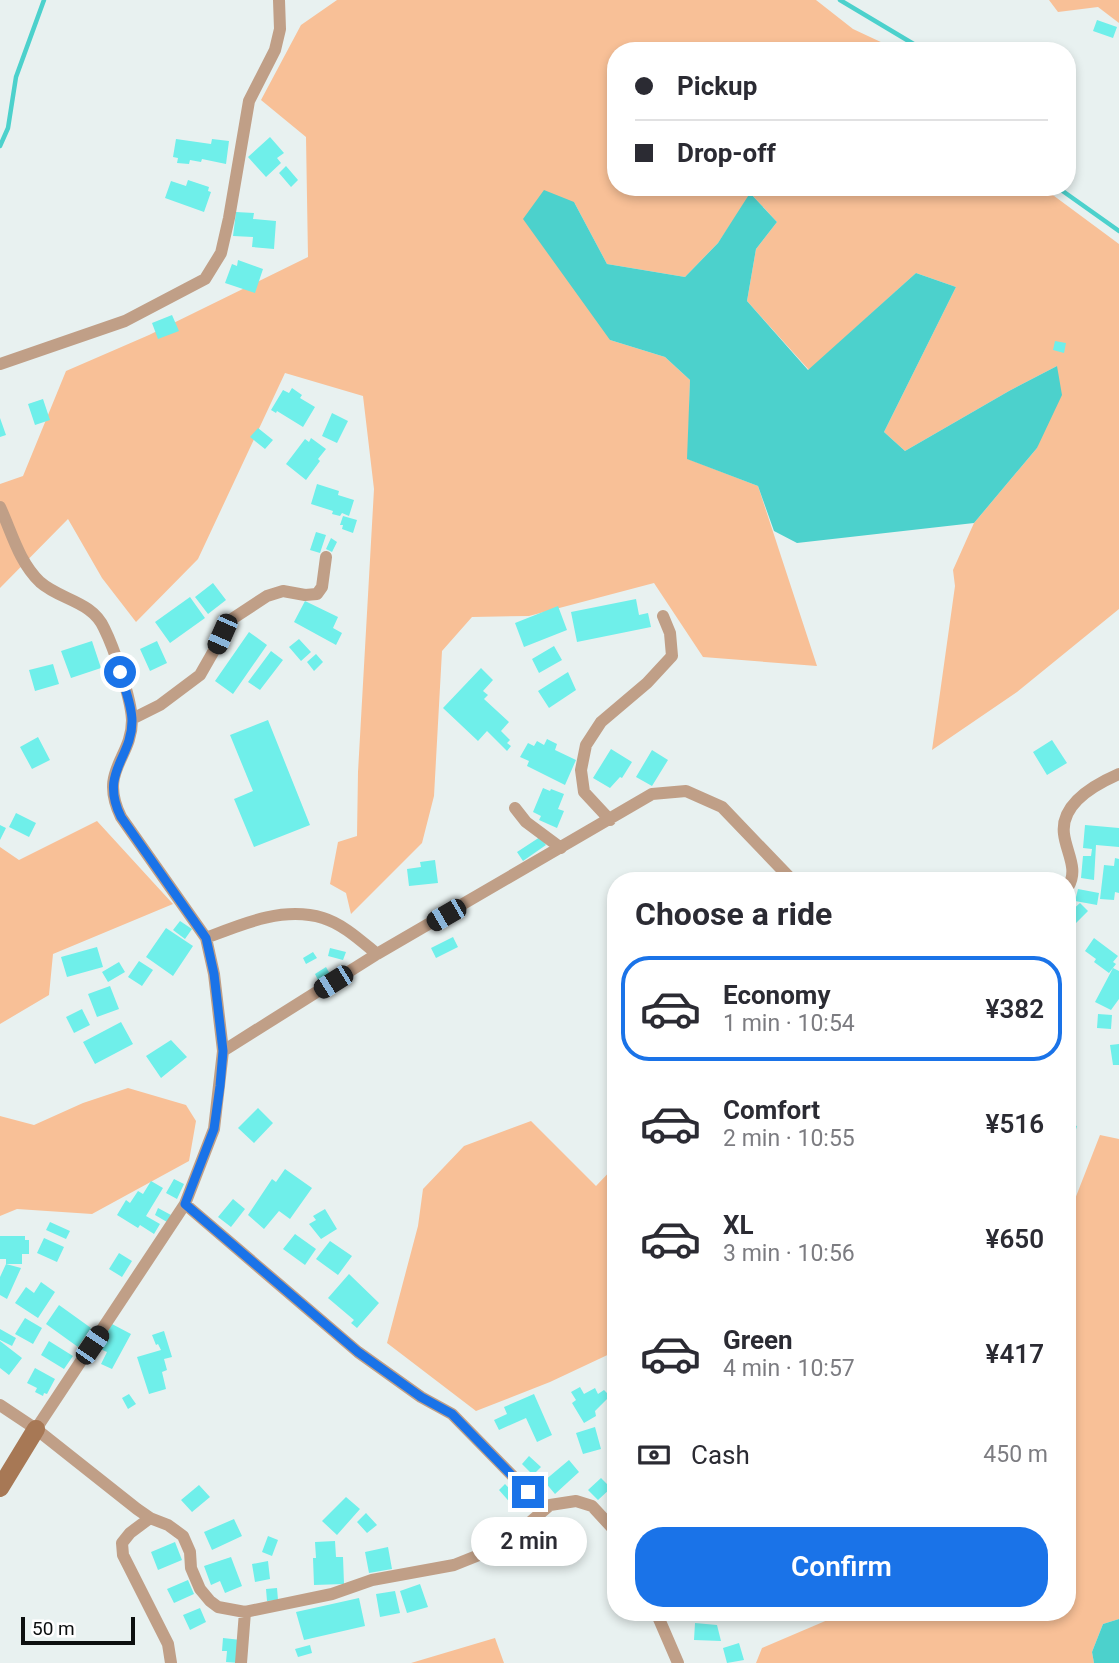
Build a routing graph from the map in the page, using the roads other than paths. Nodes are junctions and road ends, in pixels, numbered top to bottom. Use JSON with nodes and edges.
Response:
{"nodes":[{"id":1,"x":279,"y":0,"type":"edge"},
{"id":2,"x":0,"y":364,"type":"edge"},
{"id":3,"x":0,"y":508,"type":"edge"},
{"id":4,"x":326,"y":557,"type":"dead end"},
{"id":5,"x":663,"y":616,"type":"dead end"},
{"id":6,"x":132,"y":719,"type":"junction"},
{"id":7,"x":1119,"y":774,"type":"edge"},
{"id":8,"x":515,"y":808,"type":"dead end"},
{"id":9,"x":610,"y":820,"type":"junction"},
{"id":10,"x":561,"y":848,"type":"junction"},
{"id":11,"x":784,"y":872,"type":"edge"},
{"id":12,"x":1072,"y":872,"type":"edge"},
{"id":13,"x":206,"y":938,"type":"junction"},
{"id":14,"x":377,"y":954,"type":"junction"},
{"id":15,"x":223,"y":1051,"type":"junction"},
{"id":16,"x":185,"y":1204,"type":"junction"},
{"id":17,"x":0,"y":1405,"type":"edge"},
{"id":18,"x":36,"y":1429,"type":"junction"},
{"id":19,"x":0,"y":1488,"type":"edge"},
{"id":20,"x":545,"y":1509,"type":"junction"},
{"id":21,"x":150,"y":1518,"type":"junction"},
{"id":22,"x":607,"y":1522,"type":"edge"},
{"id":23,"x":245,"y":1612,"type":"junction"},
{"id":24,"x":660,"y":1621,"type":"edge"},
{"id":25,"x":171,"y":1663,"type":"edge"},
{"id":26,"x":241,"y":1663,"type":"edge"},
{"id":27,"x":678,"y":1663,"type":"edge"}],
"edges":[{"from":1,"to":2,"type":"street"},
{"from":3,"to":6,"type":"street"},
{"from":4,"to":6,"type":"street"},
{"from":5,"to":9,"type":"street"},
{"from":6,"to":13,"type":"street"},
{"from":7,"to":12,"type":"street"},
{"from":8,"to":10,"type":"street"},
{"from":9,"to":10,"type":"street"},
{"from":9,"to":11,"type":"street"},
{"from":10,"to":14,"type":"street"},
{"from":13,"to":14,"type":"street"},
{"from":13,"to":15,"type":"street"},
{"from":14,"to":15,"type":"street"},
{"from":15,"to":16,"type":"street"},
{"from":16,"to":18,"type":"street"},
{"from":16,"to":20,"type":"street"},
{"from":17,"to":18,"type":"street"},
{"from":18,"to":19,"type":"street"},
{"from":18,"to":21,"type":"street"},
{"from":20,"to":22,"type":"street"},
{"from":20,"to":23,"type":"street"},
{"from":21,"to":23,"type":"street"},
{"from":21,"to":25,"type":"street"},
{"from":23,"to":26,"type":"street"},
{"from":24,"to":27,"type":"street"}]}
